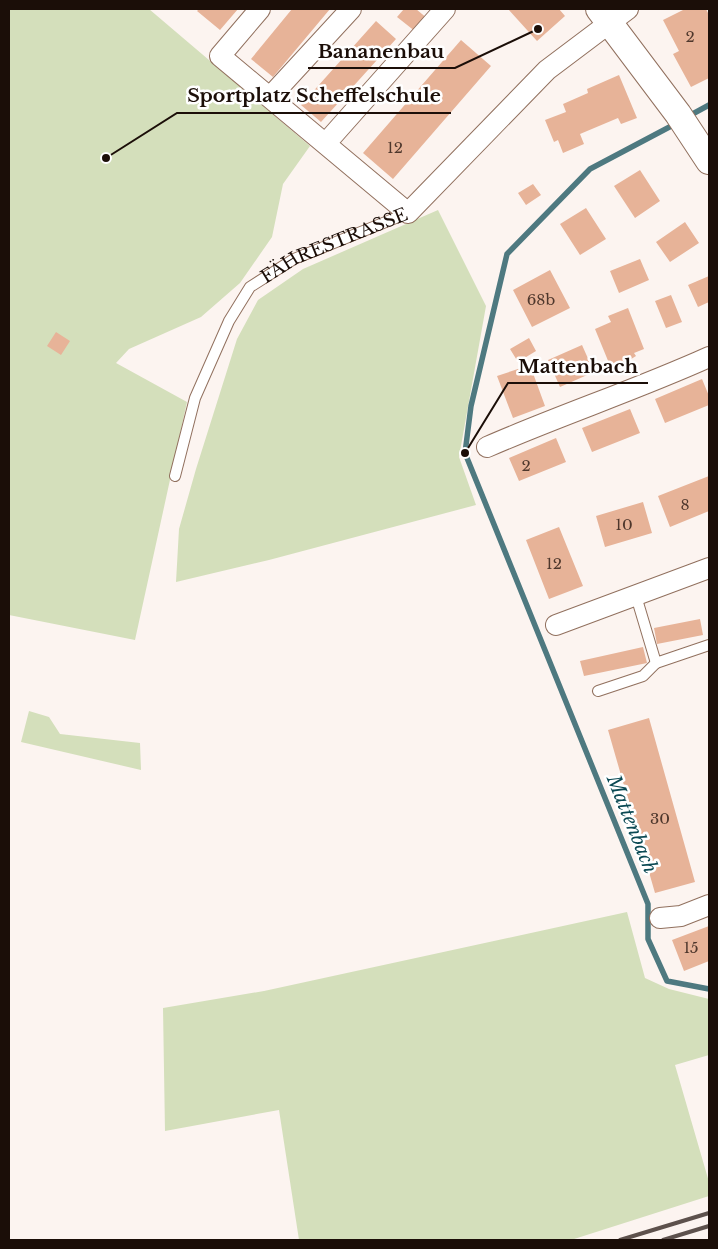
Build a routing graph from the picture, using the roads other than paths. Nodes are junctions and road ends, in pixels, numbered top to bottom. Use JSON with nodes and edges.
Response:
{"nodes":[{"id":1,"x":260,"y":9,"type":"edge"},
{"id":2,"x":351,"y":9,"type":"edge"},
{"id":3,"x":445,"y":9,"type":"edge"},
{"id":4,"x":612,"y":13,"type":"edge"},
{"id":5,"x":270,"y":97,"type":"junction"},
{"id":6,"x":697,"y":140,"type":"edge"},
{"id":7,"x":326,"y":143,"type":"junction"},
{"id":8,"x":408,"y":213,"type":"junction"},
{"id":9,"x":709,"y":358,"type":"edge"},
{"id":10,"x":487,"y":447,"type":"dead end"},
{"id":11,"x":174,"y":476,"type":"dead end"},
{"id":12,"x":709,"y":568,"type":"edge"},
{"id":13,"x":636,"y":596,"type":"junction"},
{"id":14,"x":556,"y":625,"type":"dead end"},
{"id":15,"x":709,"y":645,"type":"edge"},
{"id":16,"x":656,"y":663,"type":"junction"},
{"id":17,"x":598,"y":690,"type":"dead end"},
{"id":18,"x":709,"y":905,"type":"edge"},
{"id":19,"x":660,"y":918,"type":"dead end"}],
"edges":[{"from":1,"to":5,"type":"street"},
{"from":2,"to":5,"type":"street"},
{"from":3,"to":7,"type":"street"},
{"from":4,"to":6,"type":"street"},
{"from":4,"to":8,"type":"street","name":"FÄHRESTRASSE"},
{"from":5,"to":7,"type":"street"},
{"from":7,"to":8,"type":"street"},
{"from":8,"to":11,"type":"lane","name":"FÄHRESTRASSE"},
{"from":9,"to":10,"type":"street"},
{"from":12,"to":13,"type":"street"},
{"from":13,"to":14,"type":"street"},
{"from":13,"to":16,"type":"lane"},
{"from":15,"to":16,"type":"lane"},
{"from":16,"to":17,"type":"lane"},
{"from":18,"to":19,"type":"street"}]}
